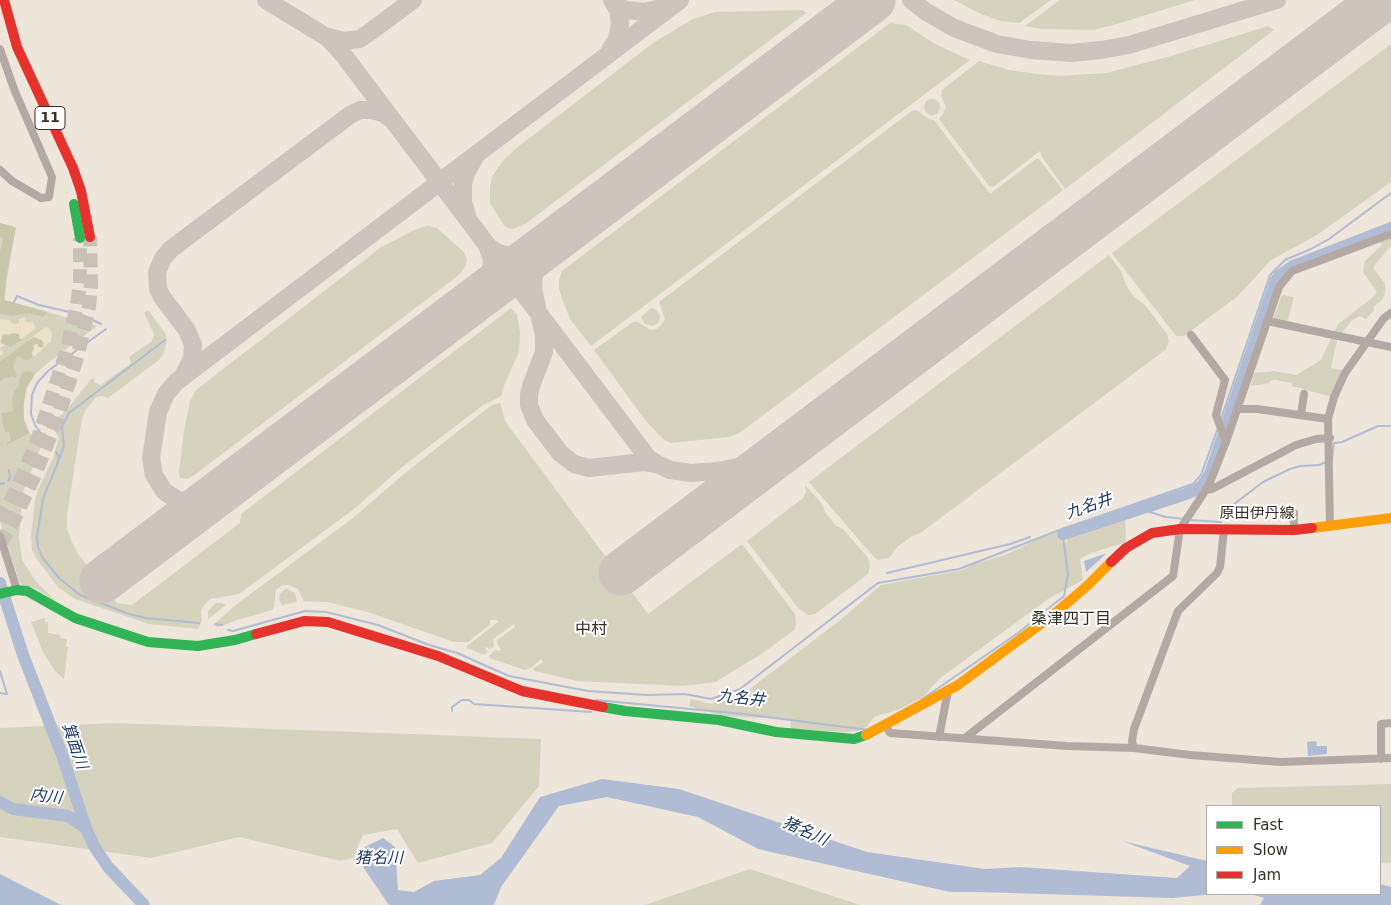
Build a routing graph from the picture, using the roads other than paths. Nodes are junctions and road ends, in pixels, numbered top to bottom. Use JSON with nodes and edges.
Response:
{"nodes":[{"id":1,"x":4,"y":0,"type":"edge"},
{"id":2,"x":0,"y":21,"type":"edge"},
{"id":3,"x":0,"y":49,"type":"edge"},
{"id":4,"x":0,"y":170,"type":"edge"},
{"id":5,"x":1391,"y":234,"type":"edge"},
{"id":6,"x":1391,"y":313,"type":"edge"},
{"id":7,"x":1267,"y":321,"type":"junction"},
{"id":8,"x":1191,"y":335,"type":"dead end"},
{"id":9,"x":1367,"y":343,"type":"junction"},
{"id":10,"x":1391,"y":347,"type":"edge"},
{"id":11,"x":1304,"y":394,"type":"dead end"},
{"id":12,"x":1237,"y":410,"type":"junction"},
{"id":13,"x":1301,"y":415,"type":"junction"},
{"id":14,"x":1328,"y":420,"type":"junction"},
{"id":15,"x":1330,"y":438,"type":"junction"},
{"id":16,"x":1226,"y":442,"type":"junction"},
{"id":17,"x":1206,"y":490,"type":"junction"},
{"id":18,"x":1294,"y":513,"type":"dead end"},
{"id":19,"x":1391,"y":518,"type":"edge"},
{"id":20,"x":1330,"y":527,"type":"junction"},
{"id":21,"x":1180,"y":529,"type":"junction"},
{"id":22,"x":1224,"y":529,"type":"junction"},
{"id":23,"x":1294,"y":530,"type":"junction"},
{"id":24,"x":0,"y":536,"type":"edge"},
{"id":25,"x":15,"y":590,"type":"junction"},
{"id":26,"x":0,"y":594,"type":"edge"},
{"id":27,"x":948,"y":691,"type":"junction"},
{"id":28,"x":1391,"y":723,"type":"edge"},
{"id":29,"x":885,"y":725,"type":"junction"},
{"id":30,"x":939,"y":736,"type":"junction"},
{"id":31,"x":965,"y":738,"type":"junction"},
{"id":32,"x":1134,"y":748,"type":"junction"},
{"id":33,"x":1391,"y":758,"type":"edge"},
{"id":34,"x":1380,"y":759,"type":"junction"}],
"edges":[{"from":1,"to":2,"type":"main road","number":"11"},
{"from":3,"to":4,"type":"street"},
{"from":5,"to":7,"type":"street"},
{"from":6,"to":9,"type":"street"},
{"from":7,"to":9,"type":"street"},
{"from":7,"to":12,"type":"street"},
{"from":8,"to":16,"type":"street"},
{"from":9,"to":10,"type":"street"},
{"from":9,"to":14,"type":"street"},
{"from":11,"to":13,"type":"street"},
{"from":12,"to":13,"type":"street"},
{"from":12,"to":16,"type":"street"},
{"from":13,"to":14,"type":"street"},
{"from":14,"to":15,"type":"street"},
{"from":15,"to":17,"type":"street"},
{"from":15,"to":20,"type":"street"},
{"from":16,"to":17,"type":"street"},
{"from":17,"to":21,"type":"street"},
{"from":18,"to":23,"type":"street"},
{"from":19,"to":20,"type":"main road","name":"原田伊丹線"},
{"from":20,"to":23,"type":"main road","name":"原田伊丹線"},
{"from":21,"to":22,"type":"main road","name":"原田伊丹線"},
{"from":21,"to":27,"type":"main road","name":"原田伊丹線"},
{"from":21,"to":31,"type":"street"},
{"from":22,"to":23,"type":"main road","name":"原田伊丹線"},
{"from":22,"to":32,"type":"street"},
{"from":24,"to":25,"type":"street"},
{"from":25,"to":26,"type":"main road"},
{"from":25,"to":29,"type":"main road","name":"原田伊丹線"},
{"from":27,"to":29,"type":"main road","name":"原田伊丹線"},
{"from":27,"to":30,"type":"street"},
{"from":28,"to":34,"type":"street"},
{"from":29,"to":30,"type":"street"},
{"from":30,"to":31,"type":"street"},
{"from":31,"to":32,"type":"street"},
{"from":32,"to":34,"type":"street"},
{"from":33,"to":34,"type":"street"}]}
